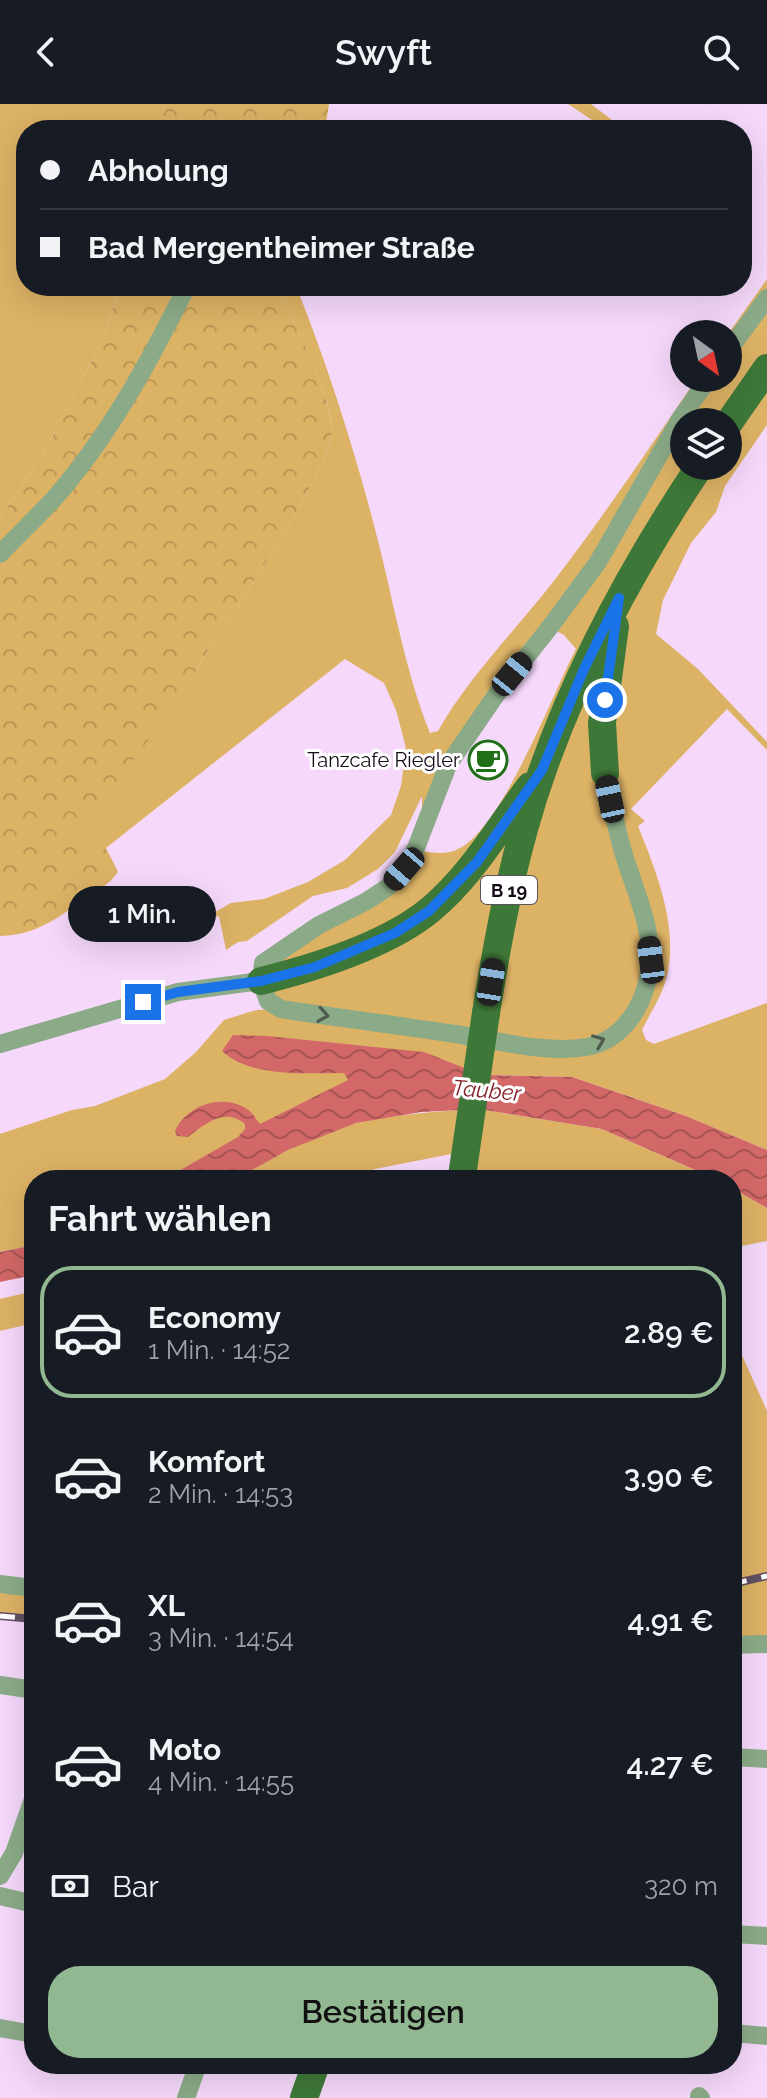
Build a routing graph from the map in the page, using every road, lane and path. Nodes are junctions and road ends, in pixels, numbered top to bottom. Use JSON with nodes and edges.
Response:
{"nodes":[{"id":1,"x":182,"y":296,"type":"edge"},
{"id":2,"x":767,"y":298,"type":"edge"},
{"id":3,"x":742,"y":332,"type":"edge"},
{"id":4,"x":767,"y":368,"type":"edge"},
{"id":5,"x":699,"y":392,"type":"edge"},
{"id":6,"x":739,"y":408,"type":"edge"},
{"id":7,"x":691,"y":480,"type":"edge"},
{"id":8,"x":0,"y":554,"type":"edge"},
{"id":9,"x":619,"y":598,"type":"junction"},
{"id":10,"x":542,"y":770,"type":"junction"},
{"id":11,"x":605,"y":773,"type":"joint"},
{"id":12,"x":261,"y":981,"type":"junction"},
{"id":13,"x":0,"y":1044,"type":"edge"},
{"id":14,"x":463,"y":1170,"type":"edge"},
{"id":15,"x":0,"y":1584,"type":"edge"},
{"id":16,"x":24,"y":1587,"type":"edge"},
{"id":17,"x":767,"y":1644,"type":"edge"},
{"id":18,"x":742,"y":1645,"type":"edge"},
{"id":19,"x":0,"y":1685,"type":"edge"},
{"id":20,"x":24,"y":1689,"type":"edge"},
{"id":21,"x":742,"y":1758,"type":"edge"},
{"id":22,"x":767,"y":1759,"type":"edge"},
{"id":23,"x":24,"y":1824,"type":"edge"},
{"id":24,"x":0,"y":1876,"type":"edge"},
{"id":25,"x":0,"y":1896,"type":"edge"},
{"id":26,"x":24,"y":1902,"type":"edge"},
{"id":27,"x":742,"y":1935,"type":"edge"},
{"id":28,"x":767,"y":1936,"type":"edge"},
{"id":29,"x":0,"y":2028,"type":"edge"},
{"id":30,"x":24,"y":2032,"type":"edge"},
{"id":31,"x":742,"y":2034,"type":"edge"},
{"id":32,"x":767,"y":2036,"type":"edge"},
{"id":33,"x":194,"y":2074,"type":"edge"},
{"id":34,"x":312,"y":2074,"type":"edge"},
{"id":35,"x":186,"y":2098,"type":"edge"},
{"id":36,"x":304,"y":2098,"type":"edge"}],
"edges":[{"from":1,"to":8,"type":"street"},
{"from":2,"to":3,"type":"street"},
{"from":4,"to":6,"type":"main road"},
{"from":5,"to":12,"type":"street"},
{"from":7,"to":9,"type":"main road","number":"B 19"},
{"from":9,"to":10,"type":"main road","number":"B 19"},
{"from":9,"to":11,"type":"main road"},
{"from":10,"to":12,"type":"main road"},
{"from":10,"to":14,"type":"main road","number":"B 19","bridge":true},
{"from":12,"to":11,"type":"street","one_way":true},
{"from":12,"to":13,"type":"street"},
{"from":15,"to":16,"type":"street"},
{"from":17,"to":18,"type":"street"},
{"from":19,"to":20,"type":"street"},
{"from":21,"to":22,"type":"street"},
{"from":23,"to":24,"type":"street"},
{"from":25,"to":26,"type":"street"},
{"from":27,"to":28,"type":"street"},
{"from":29,"to":30,"type":"street"},
{"from":31,"to":32,"type":"street"},
{"from":33,"to":35,"type":"street"},
{"from":34,"to":36,"type":"main road"}]}
